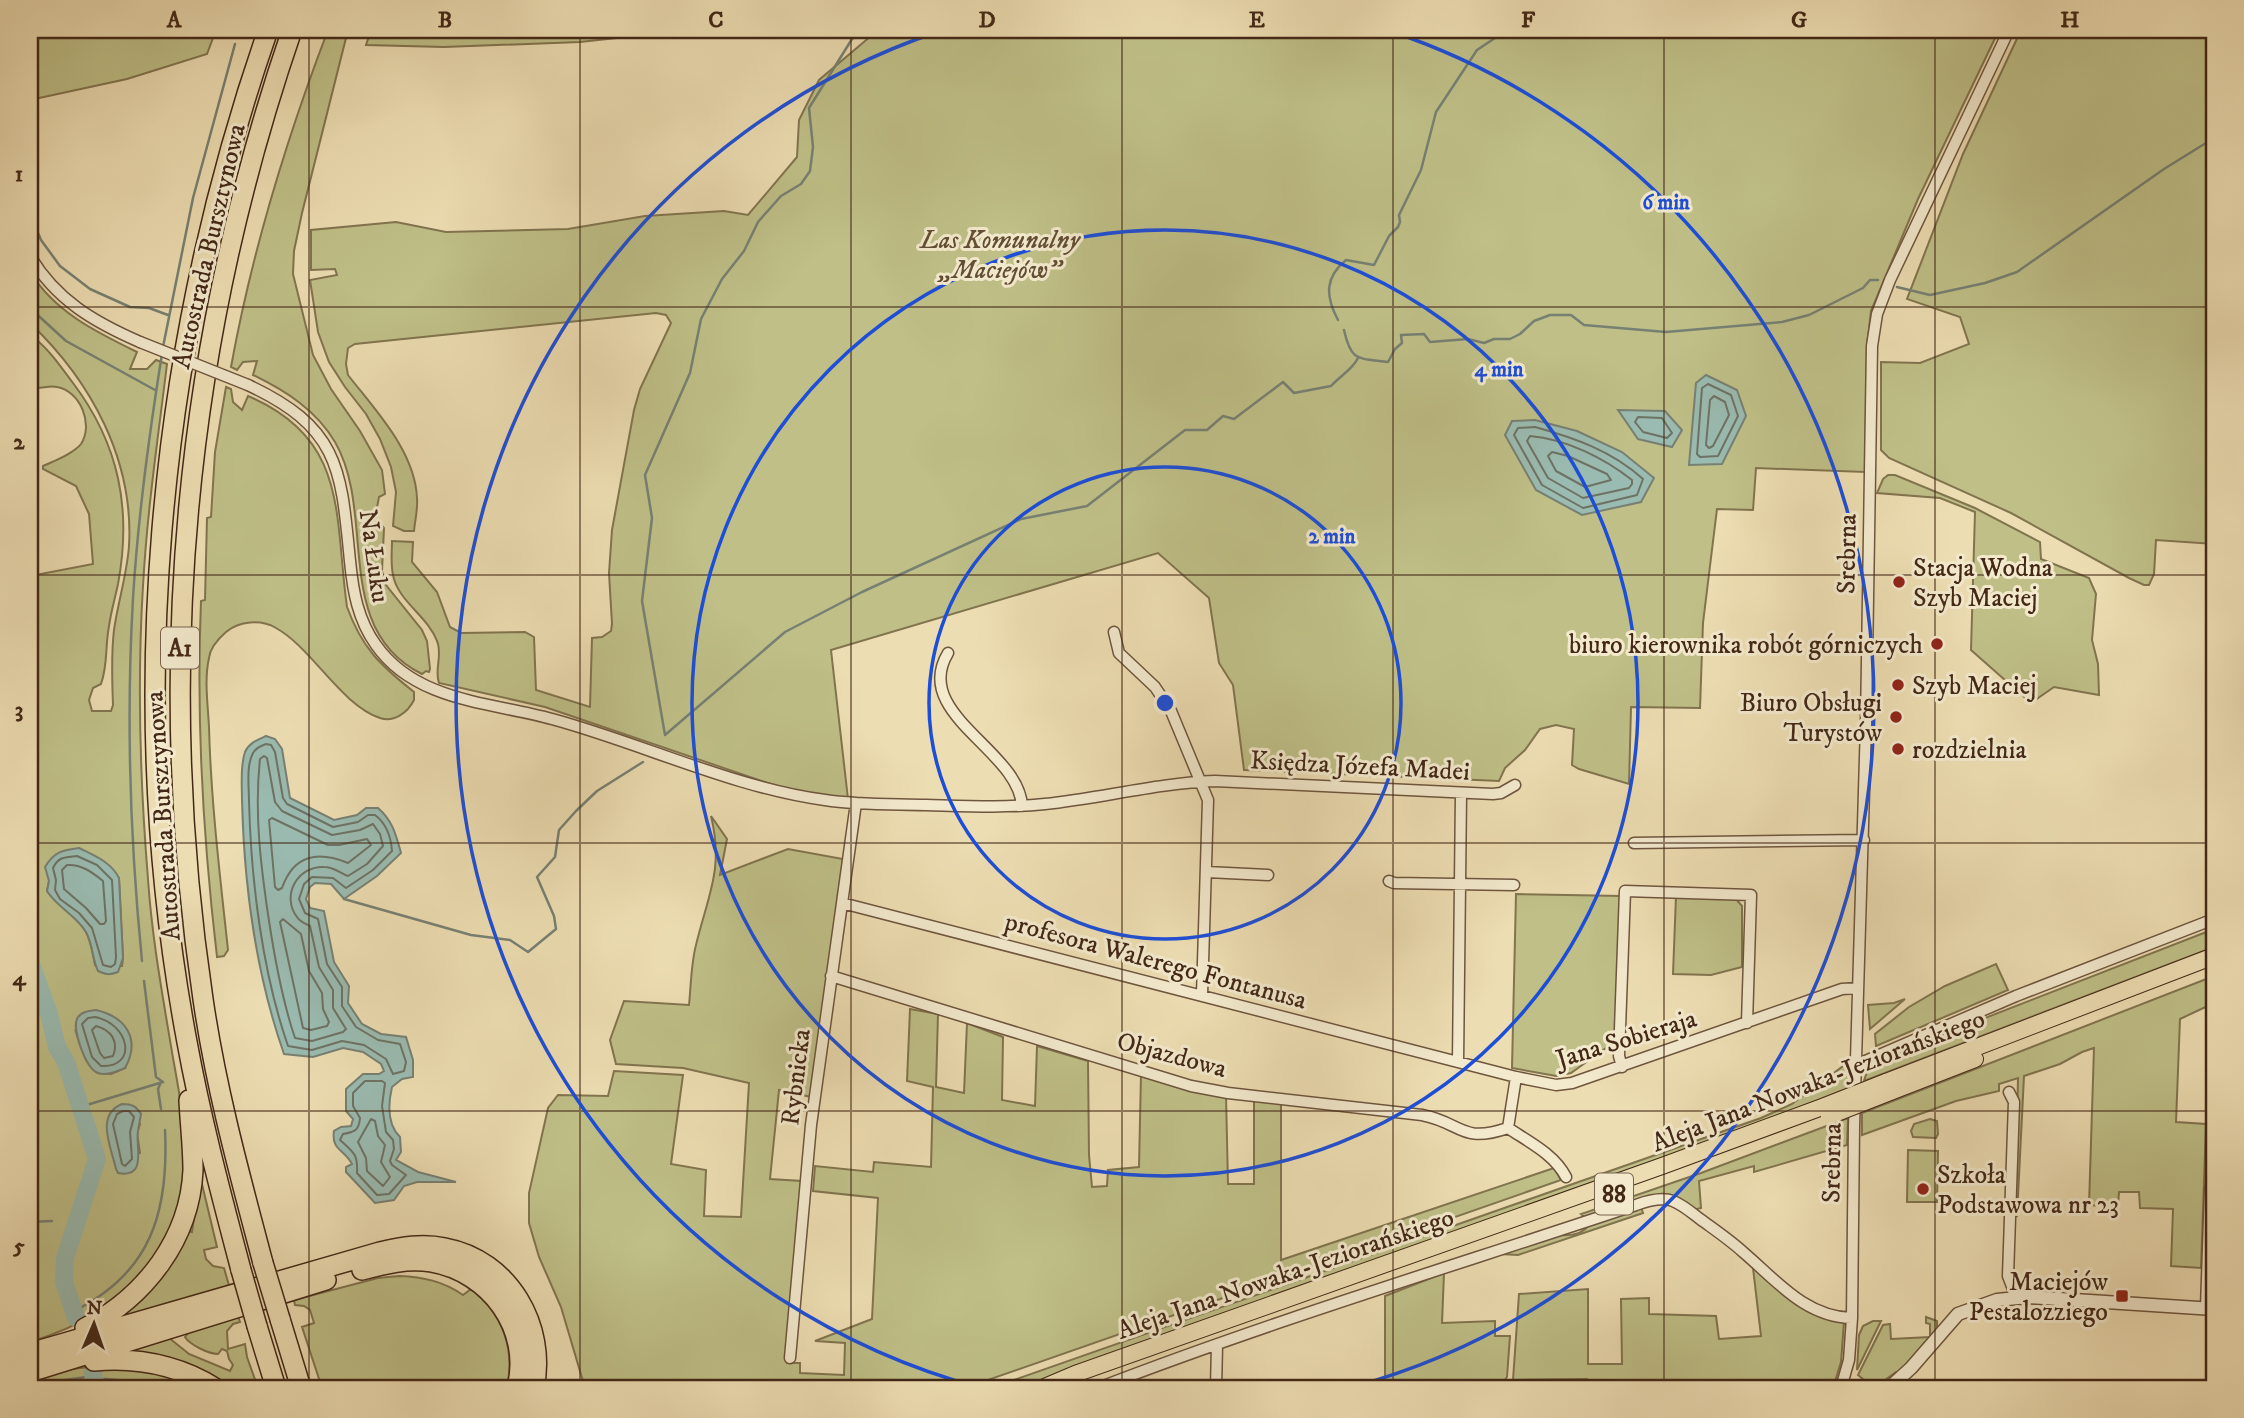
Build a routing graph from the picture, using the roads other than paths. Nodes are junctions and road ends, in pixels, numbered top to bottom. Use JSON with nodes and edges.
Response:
{"nodes":[{"id":1,"x":268,"y":30,"type":"edge"},
{"id":2,"x":292,"y":30,"type":"edge"},
{"id":3,"x":2009,"y":30,"type":"edge"},
{"id":4,"x":30,"y":256,"type":"edge"},
{"id":5,"x":1114,"y":632,"type":"dead end"},
{"id":6,"x":948,"y":653,"type":"dead end"},
{"id":7,"x":1201,"y":781,"type":"junction"},
{"id":8,"x":1515,"y":785,"type":"dead end"},
{"id":9,"x":1461,"y":793,"type":"junction"},
{"id":10,"x":856,"y":803,"type":"junction"},
{"id":11,"x":1022,"y":806,"type":"junction"},
{"id":12,"x":1864,"y":840,"type":"junction"},
{"id":13,"x":1634,"y":843,"type":"dead end"},
{"id":14,"x":1207,"y":872,"type":"junction"},
{"id":15,"x":1268,"y":875,"type":"dead end"},
{"id":16,"x":1389,"y":881,"type":"dead end"},
{"id":17,"x":1461,"y":885,"type":"junction"},
{"id":18,"x":1514,"y":885,"type":"dead end"},
{"id":19,"x":842,"y":903,"type":"junction"},
{"id":20,"x":2214,"y":919,"type":"edge"},
{"id":21,"x":2214,"y":956,"type":"edge"},
{"id":22,"x":2214,"y":966,"type":"edge"},
{"id":23,"x":831,"y":976,"type":"junction"},
{"id":24,"x":1858,"y":988,"type":"junction"},
{"id":25,"x":1202,"y":995,"type":"junction"},
{"id":26,"x":1747,"y":1023,"type":"junction"},
{"id":27,"x":187,"y":1043,"type":"junction"},
{"id":28,"x":1458,"y":1062,"type":"junction"},
{"id":29,"x":1856,"y":1065,"type":"junction"},
{"id":30,"x":1622,"y":1067,"type":"junction"},
{"id":31,"x":1516,"y":1077,"type":"junction"},
{"id":32,"x":1888,"y":1087,"type":"junction"},
{"id":33,"x":2009,"y":1092,"type":"dead end"},
{"id":34,"x":1827,"y":1111,"type":"junction"},
{"id":35,"x":1508,"y":1128,"type":"junction"},
{"id":36,"x":2214,"y":1175,"type":"edge"},
{"id":37,"x":1566,"y":1177,"type":"dead end"},
{"id":38,"x":2008,"y":1276,"type":"junction"},
{"id":39,"x":2016,"y":1297,"type":"junction"},
{"id":40,"x":1997,"y":1300,"type":"junction"},
{"id":41,"x":2210,"y":1308,"type":"edge"},
{"id":42,"x":1852,"y":1318,"type":"junction"},
{"id":43,"x":1217,"y":1345,"type":"junction"},
{"id":44,"x":30,"y":1350,"type":"edge"},
{"id":45,"x":291,"y":1356,"type":"junction"},
{"id":46,"x":790,"y":1358,"type":"dead end"},
{"id":47,"x":62,"y":1363,"type":"junction"},
{"id":48,"x":30,"y":1372,"type":"edge"},
{"id":49,"x":215,"y":1388,"type":"edge"},
{"id":50,"x":276,"y":1388,"type":"edge"},
{"id":51,"x":301,"y":1388,"type":"edge"},
{"id":52,"x":310,"y":1388,"type":"edge"},
{"id":53,"x":517,"y":1388,"type":"edge"},
{"id":54,"x":534,"y":1388,"type":"edge"},
{"id":55,"x":1042,"y":1388,"type":"edge"},
{"id":56,"x":1068,"y":1388,"type":"edge"},
{"id":57,"x":1098,"y":1388,"type":"edge"},
{"id":58,"x":1216,"y":1388,"type":"edge"},
{"id":59,"x":1841,"y":1388,"type":"edge"},
{"id":60,"x":1889,"y":1388,"type":"edge"}],
"edges":[{"from":1,"to":27,"type":"highway","name":"Autostrada Bursztynowa","number":"A1"},
{"from":2,"to":45,"type":"highway","name":"Autostrada Bursztynowa","number":"A1","bridge":true},
{"from":3,"to":12,"type":"street","name":"Srebrna"},
{"from":4,"to":10,"type":"street","name":"Na Łuku","bridge":true},
{"from":5,"to":7,"type":"street"},
{"from":6,"to":11,"type":"street"},
{"from":7,"to":9,"type":"street","name":"Księdza Józefa Madei"},
{"from":7,"to":11,"type":"street","name":"Księdza Józefa Madei"},
{"from":7,"to":14,"type":"street"},
{"from":8,"to":9,"type":"street","name":"Księdza Józefa Madei"},
{"from":9,"to":17,"type":"street"},
{"from":10,"to":11,"type":"street","name":"Księdza Józefa Madei"},
{"from":10,"to":19,"type":"street","name":"Rybnicka"},
{"from":12,"to":13,"type":"street"},
{"from":12,"to":24,"type":"street","name":"Srebrna"},
{"from":14,"to":15,"type":"street"},
{"from":14,"to":25,"type":"street"},
{"from":16,"to":17,"type":"street"},
{"from":17,"to":18,"type":"street"},
{"from":17,"to":28,"type":"street"},
{"from":19,"to":23,"type":"street","name":"Rybnicka"},
{"from":19,"to":25,"type":"street","name":"profesora Walerego Fontanusa"},
{"from":20,"to":29,"type":"street"},
{"from":21,"to":32,"type":"main road","name":"Aleja Jana Nowaka-Jeziorańskiego","number":"88"},
{"from":22,"to":32,"type":"main road","name":"Aleja Jana Nowaka-Jeziorańskiego","number":"88"},
{"from":23,"to":35,"type":"street","name":"Objazdowa"},
{"from":23,"to":46,"type":"street","name":"Rybnicka"},
{"from":24,"to":26,"type":"street","name":"Jana Sobieraja"},
{"from":24,"to":29,"type":"street","name":"Srebrna"},
{"from":25,"to":28,"type":"street","name":"profesora Walerego Fontanusa"},
{"from":26,"to":30,"type":"street","name":"Jana Sobieraja"},
{"from":26,"to":30,"type":"street"},
{"from":27,"to":44,"type":"highway"},
{"from":27,"to":50,"type":"highway","name":"Autostrada Bursztynowa","number":"A1","bridge":true},
{"from":28,"to":31,"type":"street","name":"profesora Walerego Fontanusa"},
{"from":29,"to":42,"type":"street","name":"Srebrna"},
{"from":30,"to":31,"type":"street","name":"Jana Sobieraja"},
{"from":31,"to":35,"type":"street"},
{"from":32,"to":34,"type":"main road","name":"Aleja Jana Nowaka-Jeziorańskiego","number":"88","bridge":true},
{"from":33,"to":38,"type":"street"},
{"from":34,"to":55,"type":"main road","name":"Aleja Jana Nowaka-Jeziorańskiego","number":"88"},
{"from":34,"to":56,"type":"main road","name":"Aleja Jana Nowaka-Jeziorańskiego","number":"88"},
{"from":35,"to":37,"type":"street"},
{"from":36,"to":41,"type":"street"},
{"from":38,"to":39,"type":"street"},
{"from":38,"to":40,"type":"street"},
{"from":39,"to":40,"type":"street"},
{"from":39,"to":41,"type":"street"},
{"from":40,"to":60,"type":"street"},
{"from":42,"to":43,"type":"street"},
{"from":42,"to":59,"type":"street","name":"Srebrna"},
{"from":43,"to":57,"type":"street"},
{"from":43,"to":58,"type":"street"},
{"from":44,"to":54,"type":"highway"},
{"from":45,"to":51,"type":"highway","name":"Autostrada Bursztynowa","number":"A1"},
{"from":45,"to":52,"type":"highway"},
{"from":47,"to":48,"type":"highway"},
{"from":47,"to":49,"type":"highway"},
{"from":47,"to":53,"type":"highway"}]}
